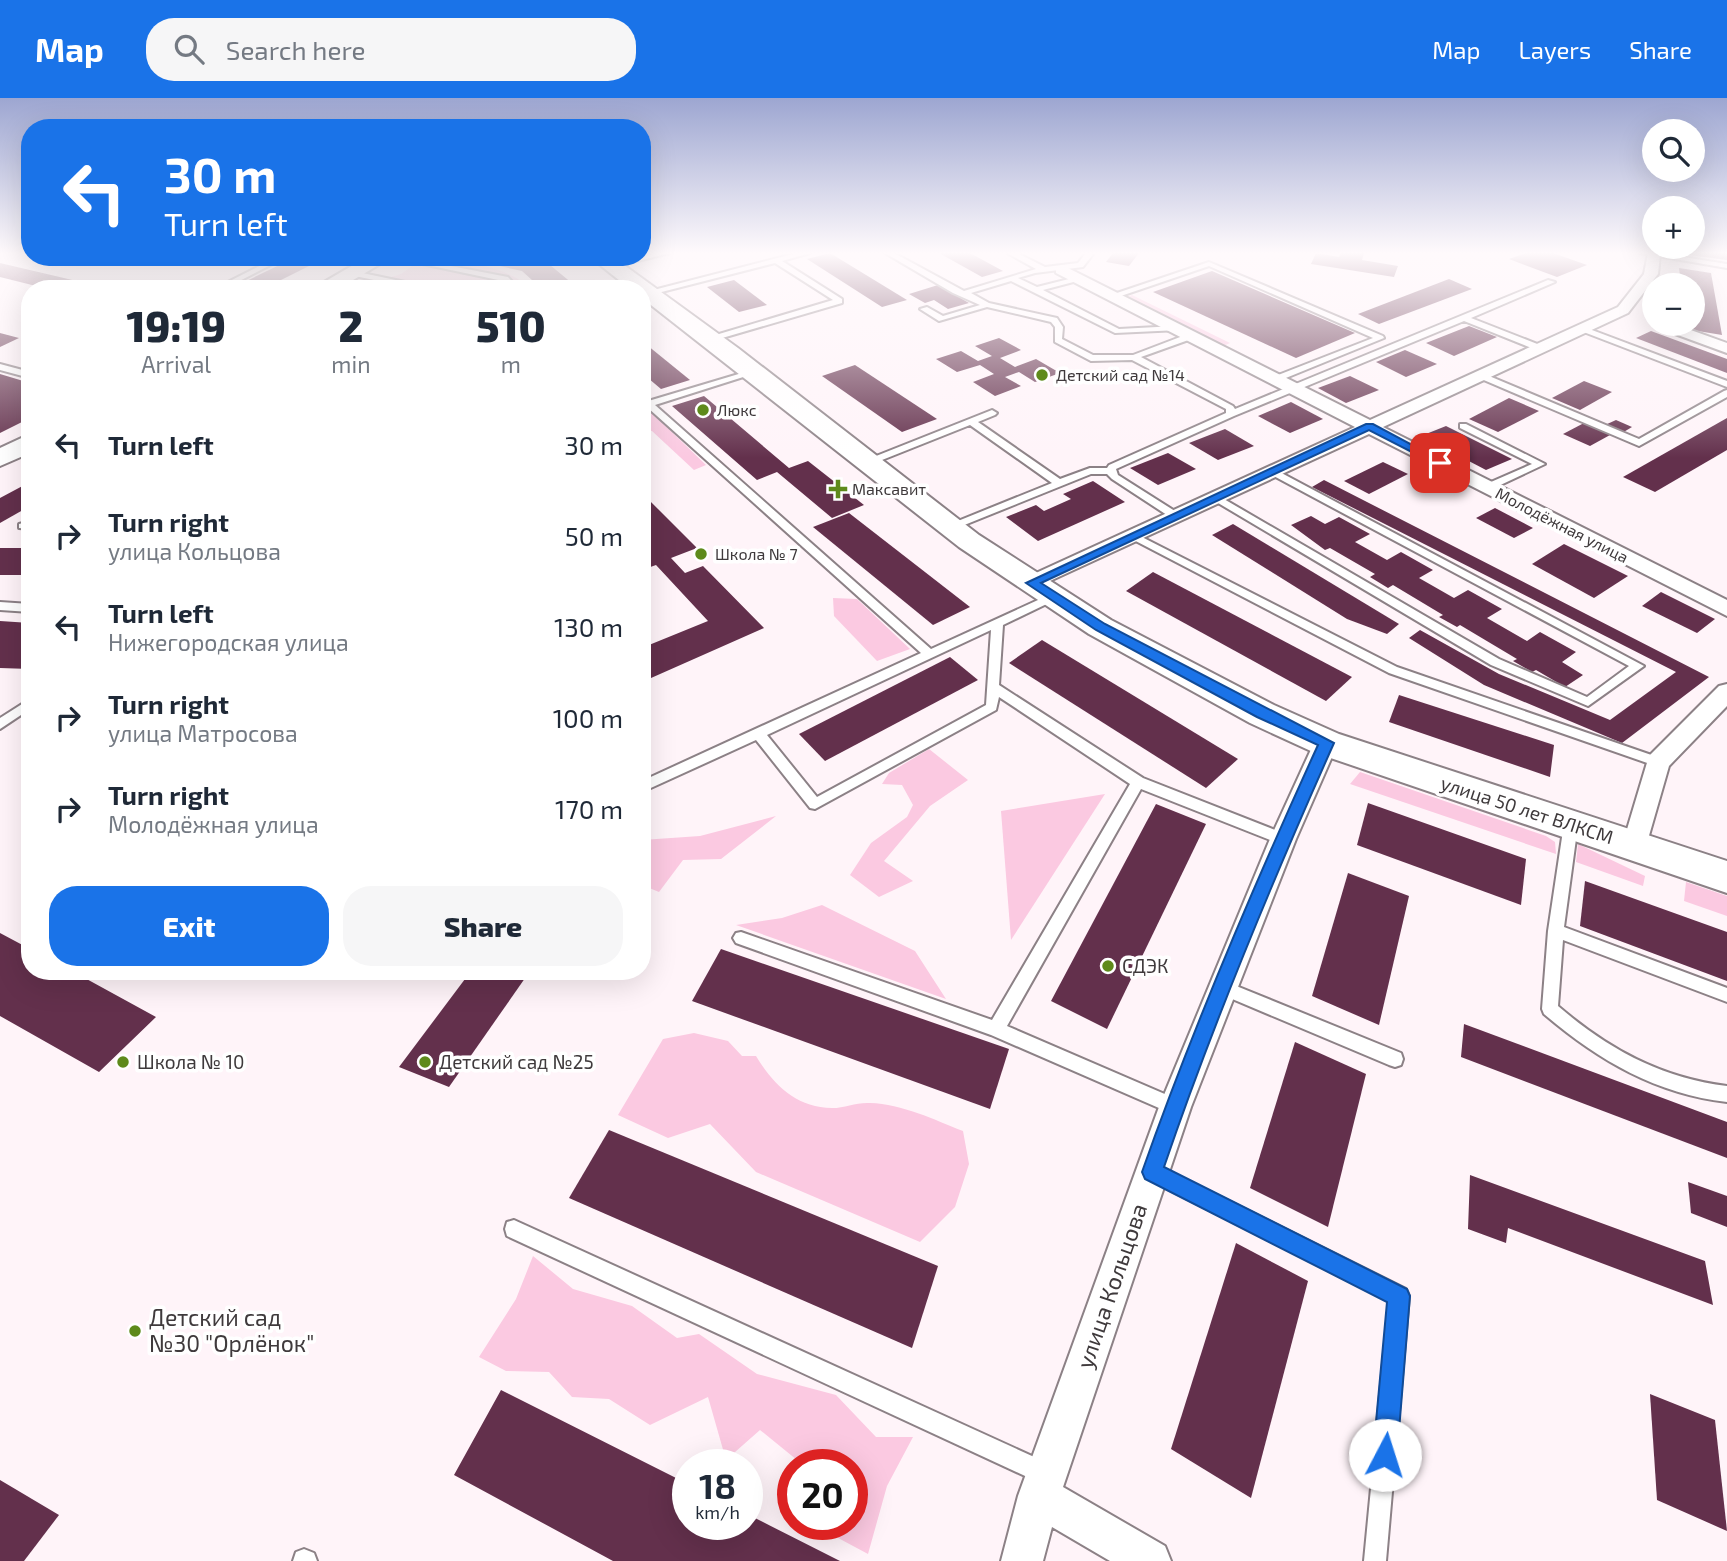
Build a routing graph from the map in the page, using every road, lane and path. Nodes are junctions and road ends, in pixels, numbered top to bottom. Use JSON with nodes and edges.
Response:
{"nodes":[{"id":1,"x":686,"y":321,"type":"edge"},
{"id":2,"x":771,"y":321,"type":"edge"},
{"id":3,"x":1055,"y":321,"type":"edge"},
{"id":4,"x":1099,"y":321,"type":"edge"},
{"id":5,"x":1162,"y":321,"type":"edge"},
{"id":6,"x":1341,"y":321,"type":"edge"},
{"id":7,"x":1456,"y":321,"type":"edge"},
{"id":8,"x":1473,"y":321,"type":"edge"},
{"id":9,"x":1600,"y":321,"type":"edge"},
{"id":10,"x":1584,"y":329,"type":"junction"},
{"id":11,"x":1183,"y":332,"type":"junction"},
{"id":12,"x":1694,"y":336,"type":"edge"},
{"id":13,"x":712,"y":339,"type":"junction"},
{"id":14,"x":1727,"y":348,"type":"edge"},
{"id":15,"x":1542,"y":349,"type":"junction"},
{"id":16,"x":1134,"y":357,"type":"junction"},
{"id":17,"x":0,"y":367,"type":"edge"},
{"id":18,"x":755,"y":372,"type":"junction"},
{"id":19,"x":21,"y":373,"type":"edge"},
{"id":20,"x":1482,"y":376,"type":"junction"},
{"id":21,"x":1284,"y":383,"type":"junction"},
{"id":22,"x":1727,"y":384,"type":"edge"},
{"id":23,"x":1727,"y":393,"type":"edge"},
{"id":24,"x":651,"y":403,"type":"edge"},
{"id":25,"x":651,"y":410,"type":"edge"},
{"id":26,"x":992,"y":413,"type":"dead end"},
{"id":27,"x":1231,"y":414,"type":"junction"},
{"id":28,"x":972,"y":422,"type":"junction"},
{"id":29,"x":1370,"y":426,"type":"junction"},
{"id":30,"x":1463,"y":426,"type":"dead end"},
{"id":31,"x":21,"y":447,"type":"edge"},
{"id":32,"x":0,"y":458,"type":"edge"},
{"id":33,"x":869,"y":462,"type":"junction"},
{"id":34,"x":1111,"y":471,"type":"junction"},
{"id":35,"x":1271,"y":471,"type":"junction"},
{"id":36,"x":1059,"y":483,"type":"junction"},
{"id":37,"x":1488,"y":487,"type":"junction"},
{"id":38,"x":1213,"y":497,"type":"junction"},
{"id":39,"x":1174,"y":515,"type":"junction"},
{"id":40,"x":952,"y":527,"type":"junction"},
{"id":41,"x":1132,"y":535,"type":"junction"},
{"id":42,"x":1043,"y":590,"type":"junction"},
{"id":43,"x":0,"y":606,"type":"edge"},
{"id":44,"x":21,"y":607,"type":"edge"},
{"id":45,"x":1727,"y":609,"type":"edge"},
{"id":46,"x":997,"y":621,"type":"junction"},
{"id":47,"x":927,"y":653,"type":"junction"},
{"id":48,"x":993,"y":687,"type":"junction"},
{"id":49,"x":1727,"y":692,"type":"edge"},
{"id":50,"x":21,"y":709,"type":"edge"},
{"id":51,"x":0,"y":724,"type":"edge"},
{"id":52,"x":758,"y":733,"type":"junction"},
{"id":53,"x":1326,"y":743,"type":"junction"},
{"id":54,"x":1658,"y":762,"type":"junction"},
{"id":55,"x":1138,"y":782,"type":"junction"},
{"id":56,"x":651,"y":783,"type":"edge"},
{"id":57,"x":1571,"y":824,"type":"junction"},
{"id":58,"x":1283,"y":839,"type":"junction"},
{"id":59,"x":1635,"y":846,"type":"junction"},
{"id":60,"x":1727,"y":877,"type":"edge"},
{"id":61,"x":1556,"y":932,"type":"junction"},
{"id":62,"x":741,"y":938,"type":"dead end"},
{"id":63,"x":1224,"y":988,"type":"junction"},
{"id":64,"x":1727,"y":995,"type":"edge"},
{"id":65,"x":996,"y":1028,"type":"junction"},
{"id":66,"x":1395,"y":1059,"type":"dead end"},
{"id":67,"x":1727,"y":1094,"type":"edge"},
{"id":68,"x":1175,"y":1107,"type":"junction"},
{"id":69,"x":1152,"y":1172,"type":"junction"},
{"id":70,"x":514,"y":1229,"type":"dead end"},
{"id":71,"x":1043,"y":1485,"type":"junction"},
{"id":72,"x":1022,"y":1561,"type":"edge"},
{"id":73,"x":1150,"y":1561,"type":"edge"},
{"id":74,"x":1375,"y":1561,"type":"edge"}],
"edges":[{"from":1,"to":13,"type":"street","name":"улица 50 лет ВЛКСМ"},
{"from":2,"to":13,"type":"lane"},
{"from":3,"to":16,"type":"lane"},
{"from":4,"to":11,"type":"lane"},
{"from":5,"to":11,"type":"street","name":"Молодёжная улица"},
{"from":6,"to":21,"type":"lane"},
{"from":7,"to":21,"type":"lane"},
{"from":8,"to":15,"type":"lane"},
{"from":9,"to":10,"type":"street"},
{"from":10,"to":15,"type":"street"},
{"from":10,"to":22,"type":"lane"},
{"from":11,"to":16,"type":"lane"},
{"from":11,"to":21,"type":"street","name":"Молодёжная улица"},
{"from":12,"to":14,"type":"street"},
{"from":13,"to":18,"type":"street","name":"улица 50 лет ВЛКСМ"},
{"from":15,"to":20,"type":"street"},
{"from":16,"to":27,"type":"lane"},
{"from":17,"to":19,"type":"lane"},
{"from":18,"to":24,"type":"lane"},
{"from":18,"to":33,"type":"street","name":"улица 50 лет ВЛКСМ"},
{"from":20,"to":23,"type":"lane"},
{"from":20,"to":29,"type":"street"},
{"from":21,"to":27,"type":"lane"},
{"from":21,"to":29,"type":"street","name":"Молодёжная улица"},
{"from":25,"to":47,"type":"lane"},
{"from":26,"to":28,"type":"lane"},
{"from":27,"to":34,"type":"lane"},
{"from":28,"to":33,"type":"lane"},
{"from":28,"to":36,"type":"lane"},
{"from":29,"to":35,"type":"street"},
{"from":29,"to":37,"type":"street","name":"Молодёжная улица"},
{"from":30,"to":37,"type":"lane"},
{"from":31,"to":32,"type":"street"},
{"from":33,"to":40,"type":"street","name":"улица 50 лет ВЛКСМ"},
{"from":34,"to":36,"type":"lane"},
{"from":34,"to":39,"type":"lane"},
{"from":35,"to":38,"type":"street"},
{"from":35,"to":38,"type":"lane"},
{"from":36,"to":40,"type":"lane"},
{"from":37,"to":45,"type":"street","name":"Молодёжная улица"},
{"from":38,"to":39,"type":"street"},
{"from":39,"to":41,"type":"street"},
{"from":40,"to":42,"type":"street","name":"улица 50 лет ВЛКСМ"},
{"from":41,"to":42,"type":"street"},
{"from":41,"to":54,"type":"lane"},
{"from":42,"to":46,"type":"lane"},
{"from":42,"to":53,"type":"street","name":"улица 50 лет ВЛКСМ"},
{"from":43,"to":44,"type":"lane"},
{"from":46,"to":47,"type":"lane"},
{"from":46,"to":48,"type":"lane"},
{"from":47,"to":52,"type":"lane"},
{"from":48,"to":52,"type":"lane"},
{"from":48,"to":55,"type":"lane"},
{"from":49,"to":54,"type":"street"},
{"from":50,"to":51,"type":"lane"},
{"from":52,"to":56,"type":"lane"},
{"from":53,"to":57,"type":"street","name":"улица 50 лет ВЛКСМ"},
{"from":53,"to":58,"type":"street","name":"улица Кольцова"},
{"from":54,"to":59,"type":"street"},
{"from":55,"to":58,"type":"lane"},
{"from":55,"to":65,"type":"lane"},
{"from":57,"to":59,"type":"street","name":"улица 50 лет ВЛКСМ"},
{"from":57,"to":61,"type":"lane"},
{"from":58,"to":63,"type":"street","name":"улица Кольцова"},
{"from":59,"to":60,"type":"street","name":"улица 50 лет ВЛКСМ"},
{"from":61,"to":64,"type":"lane"},
{"from":61,"to":67,"type":"lane"},
{"from":62,"to":65,"type":"lane"},
{"from":63,"to":66,"type":"lane"},
{"from":63,"to":68,"type":"street","name":"улица Кольцова"},
{"from":65,"to":68,"type":"lane"},
{"from":68,"to":69,"type":"street","name":"улица Кольцова"},
{"from":69,"to":71,"type":"street","name":"улица Кольцова"},
{"from":69,"to":74,"type":"lane"},
{"from":70,"to":71,"type":"lane"},
{"from":71,"to":72,"type":"street","name":"улица Кольцова"},
{"from":71,"to":73,"type":"street"}]}
